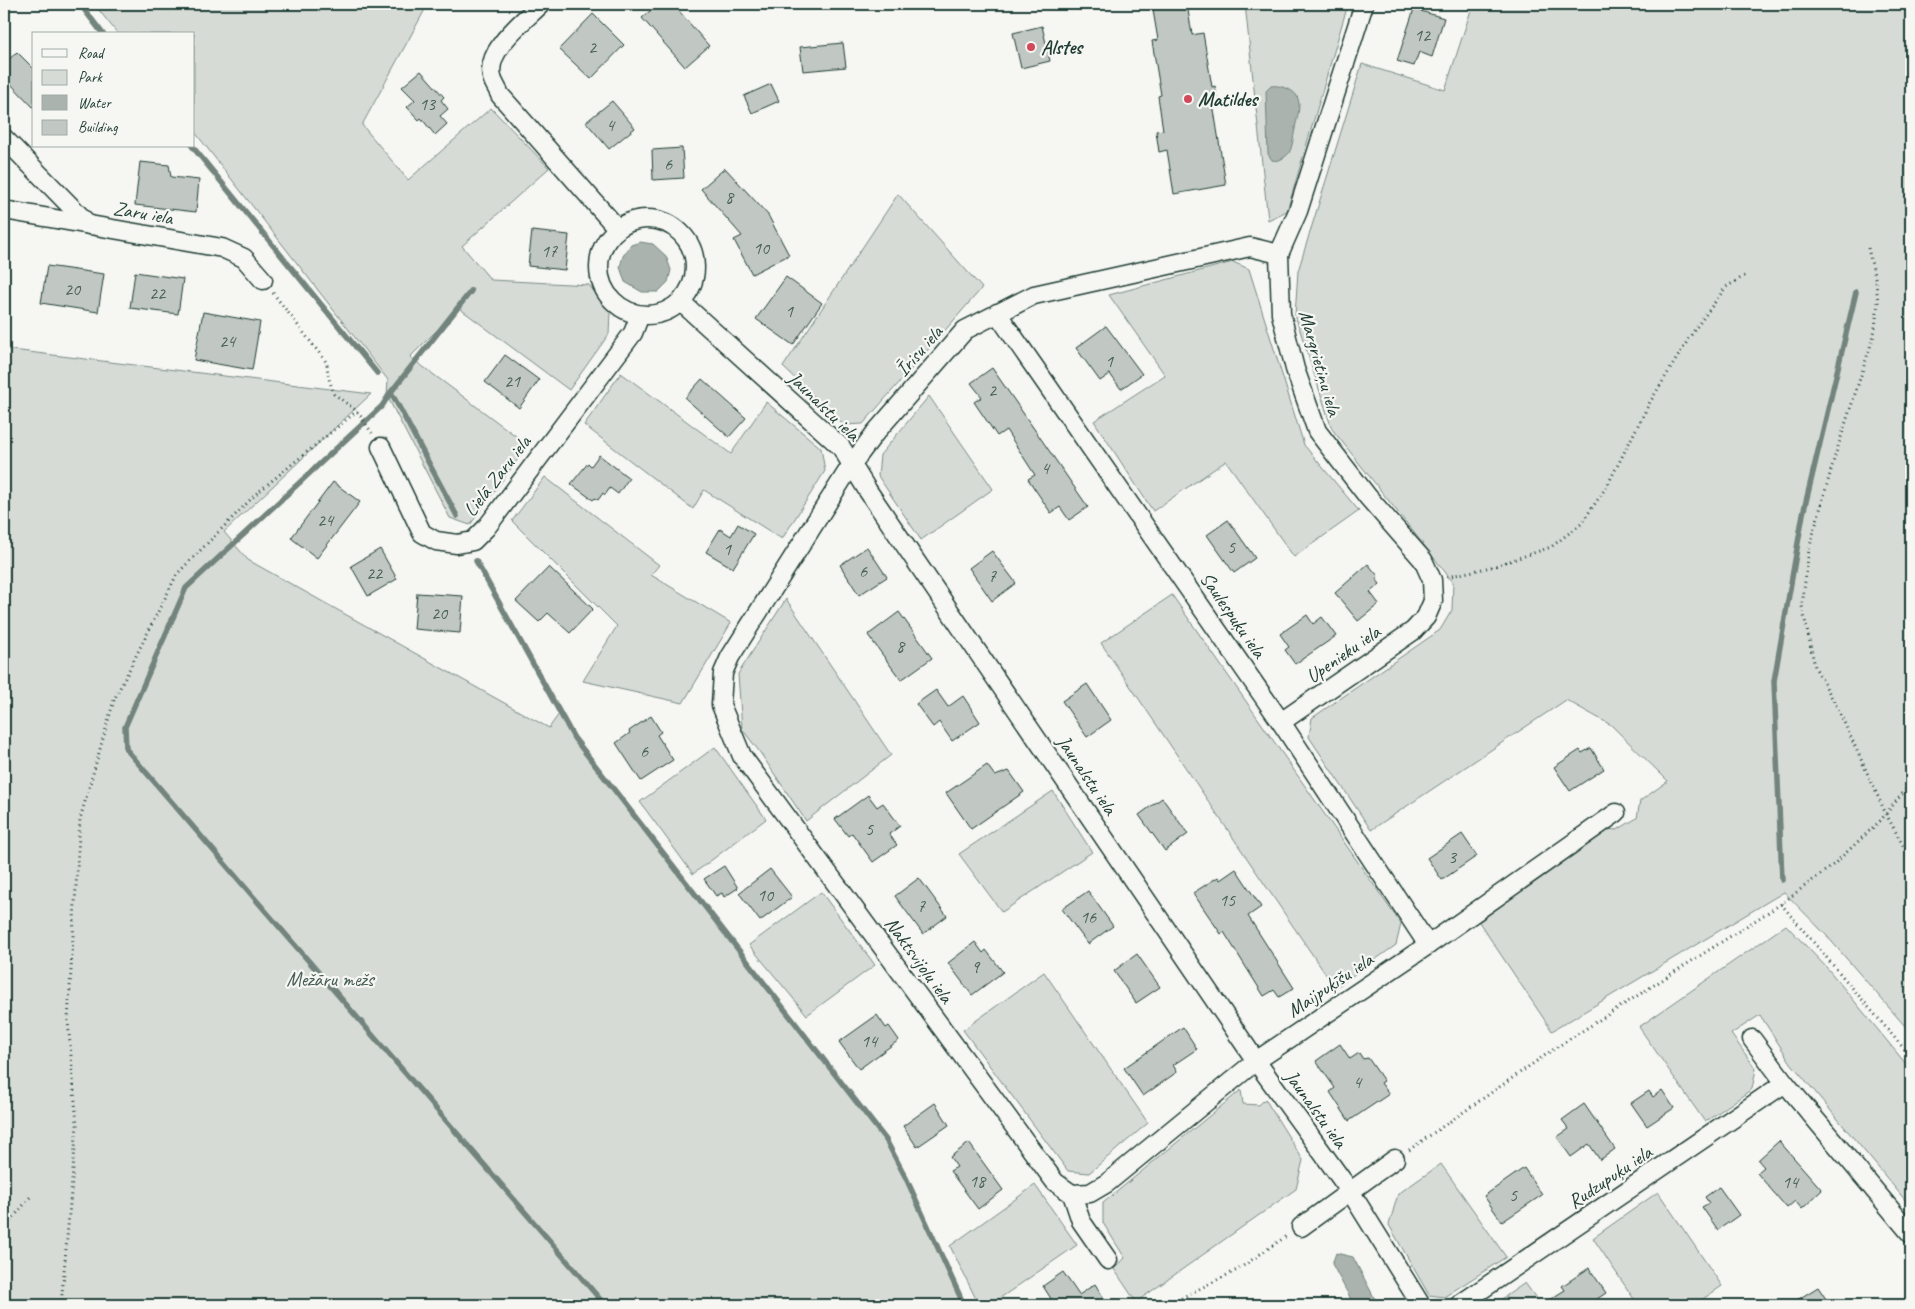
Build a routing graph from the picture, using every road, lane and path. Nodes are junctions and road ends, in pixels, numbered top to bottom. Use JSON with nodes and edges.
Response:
{"nodes":[{"id":1,"x":541,"y":4,"type":"edge"},
{"id":2,"x":1364,"y":4,"type":"edge"},
{"id":3,"x":4,"y":138,"type":"edge"},
{"id":4,"x":4,"y":210,"type":"edge"},
{"id":5,"x":89,"y":225,"type":"junction"},
{"id":6,"x":617,"y":228,"type":"junction"},
{"id":7,"x":1868,"y":248,"type":"dead end"},
{"id":8,"x":1279,"y":254,"type":"junction"},
{"id":9,"x":1746,"y":275,"type":"dead end"},
{"id":10,"x":263,"y":280,"type":"joint"},
{"id":11,"x":681,"y":302,"type":"junction"},
{"id":12,"x":997,"y":313,"type":"junction"},
{"id":13,"x":640,"y":315,"type":"junction"},
{"id":14,"x":358,"y":411,"type":"junction"},
{"id":15,"x":381,"y":447,"type":"joint"},
{"id":16,"x":852,"y":464,"type":"junction"},
{"id":17,"x":1432,"y":580,"type":"junction"},
{"id":18,"x":1426,"y":618,"type":"joint"},
{"id":19,"x":723,"y":673,"type":"joint"},
{"id":20,"x":1281,"y":722,"type":"junction"},
{"id":21,"x":1911,"y":784,"type":"edge"},
{"id":22,"x":1616,"y":813,"type":"dead end"},
{"id":23,"x":1886,"y":814,"type":"junction"},
{"id":24,"x":1911,"y":860,"type":"edge"},
{"id":25,"x":1781,"y":904,"type":"junction"},
{"id":26,"x":1428,"y":945,"type":"junction"},
{"id":27,"x":1752,"y":1039,"type":"dead end"},
{"id":28,"x":1911,"y":1057,"type":"edge"},
{"id":29,"x":1256,"y":1060,"type":"junction"},
{"id":30,"x":1785,"y":1083,"type":"junction"},
{"id":31,"x":1395,"y":1159,"type":"joint"},
{"id":32,"x":1350,"y":1191,"type":"junction"},
{"id":33,"x":1072,"y":1194,"type":"junction"},
{"id":34,"x":31,"y":1196,"type":"dead end"},
{"id":35,"x":1301,"y":1227,"type":"joint"},
{"id":36,"x":4,"y":1229,"type":"edge"},
{"id":37,"x":1911,"y":1234,"type":"edge"},
{"id":38,"x":1108,"y":1260,"type":"dead end"},
{"id":39,"x":60,"y":1305,"type":"edge"},
{"id":40,"x":1174,"y":1305,"type":"edge"},
{"id":41,"x":1421,"y":1305,"type":"edge"},
{"id":42,"x":1459,"y":1305,"type":"edge"}],
"edges":[{"from":1,"to":6,"type":"street"},
{"from":2,"to":8,"type":"street","name":"Margrietiņu iela"},
{"from":3,"to":5,"type":"street"},
{"from":4,"to":5,"type":"street","name":"Zaru iela"},
{"from":5,"to":10,"type":"street","name":"Zaru iela"},
{"from":6,"to":11,"type":"street"},
{"from":6,"to":13,"type":"street"},
{"from":7,"to":23,"type":"path"},
{"from":8,"to":12,"type":"street","name":"Īrisu iela"},
{"from":8,"to":17,"type":"street","name":"Margrietiņu iela"},
{"from":9,"to":17,"type":"path"},
{"from":10,"to":14,"type":"path"},
{"from":11,"to":13,"type":"street"},
{"from":11,"to":16,"type":"street","name":"Jaunalstu iela"},
{"from":12,"to":16,"type":"street","name":"Īrisu iela"},
{"from":12,"to":20,"type":"street","name":"Saulespuķu iela"},
{"from":13,"to":15,"type":"street","name":"Lielā Zaru iela"},
{"from":14,"to":15,"type":"path"},
{"from":14,"to":39,"type":"path"},
{"from":16,"to":19,"type":"street","name":"Īrisu iela"},
{"from":16,"to":29,"type":"street","name":"Jaunalstu iela"},
{"from":17,"to":18,"type":"street","name":"Margrietiņu iela"},
{"from":18,"to":20,"type":"street","name":"Upenieku iela"},
{"from":19,"to":33,"type":"street","name":"Naktsvijoļu iela"},
{"from":20,"to":26,"type":"street","name":"Saulespuķu iela"},
{"from":21,"to":23,"type":"path"},
{"from":22,"to":26,"type":"street","name":"Maijpuķīšu iela"},
{"from":23,"to":24,"type":"path"},
{"from":23,"to":25,"type":"path"},
{"from":25,"to":28,"type":"path"},
{"from":25,"to":31,"type":"path"},
{"from":26,"to":29,"type":"street","name":"Maijpuķīšu iela"},
{"from":27,"to":30,"type":"street"},
{"from":29,"to":32,"type":"street","name":"Jaunalstu iela"},
{"from":29,"to":33,"type":"street","name":"Maijpuķīšu iela"},
{"from":30,"to":37,"type":"street"},
{"from":30,"to":42,"type":"street","name":"Rudzupuķu iela"},
{"from":31,"to":32,"type":"street"},
{"from":32,"to":35,"type":"street"},
{"from":32,"to":41,"type":"street","name":"Jaunalstu iela"},
{"from":33,"to":38,"type":"street"},
{"from":34,"to":36,"type":"path"},
{"from":35,"to":40,"type":"path"}]}
